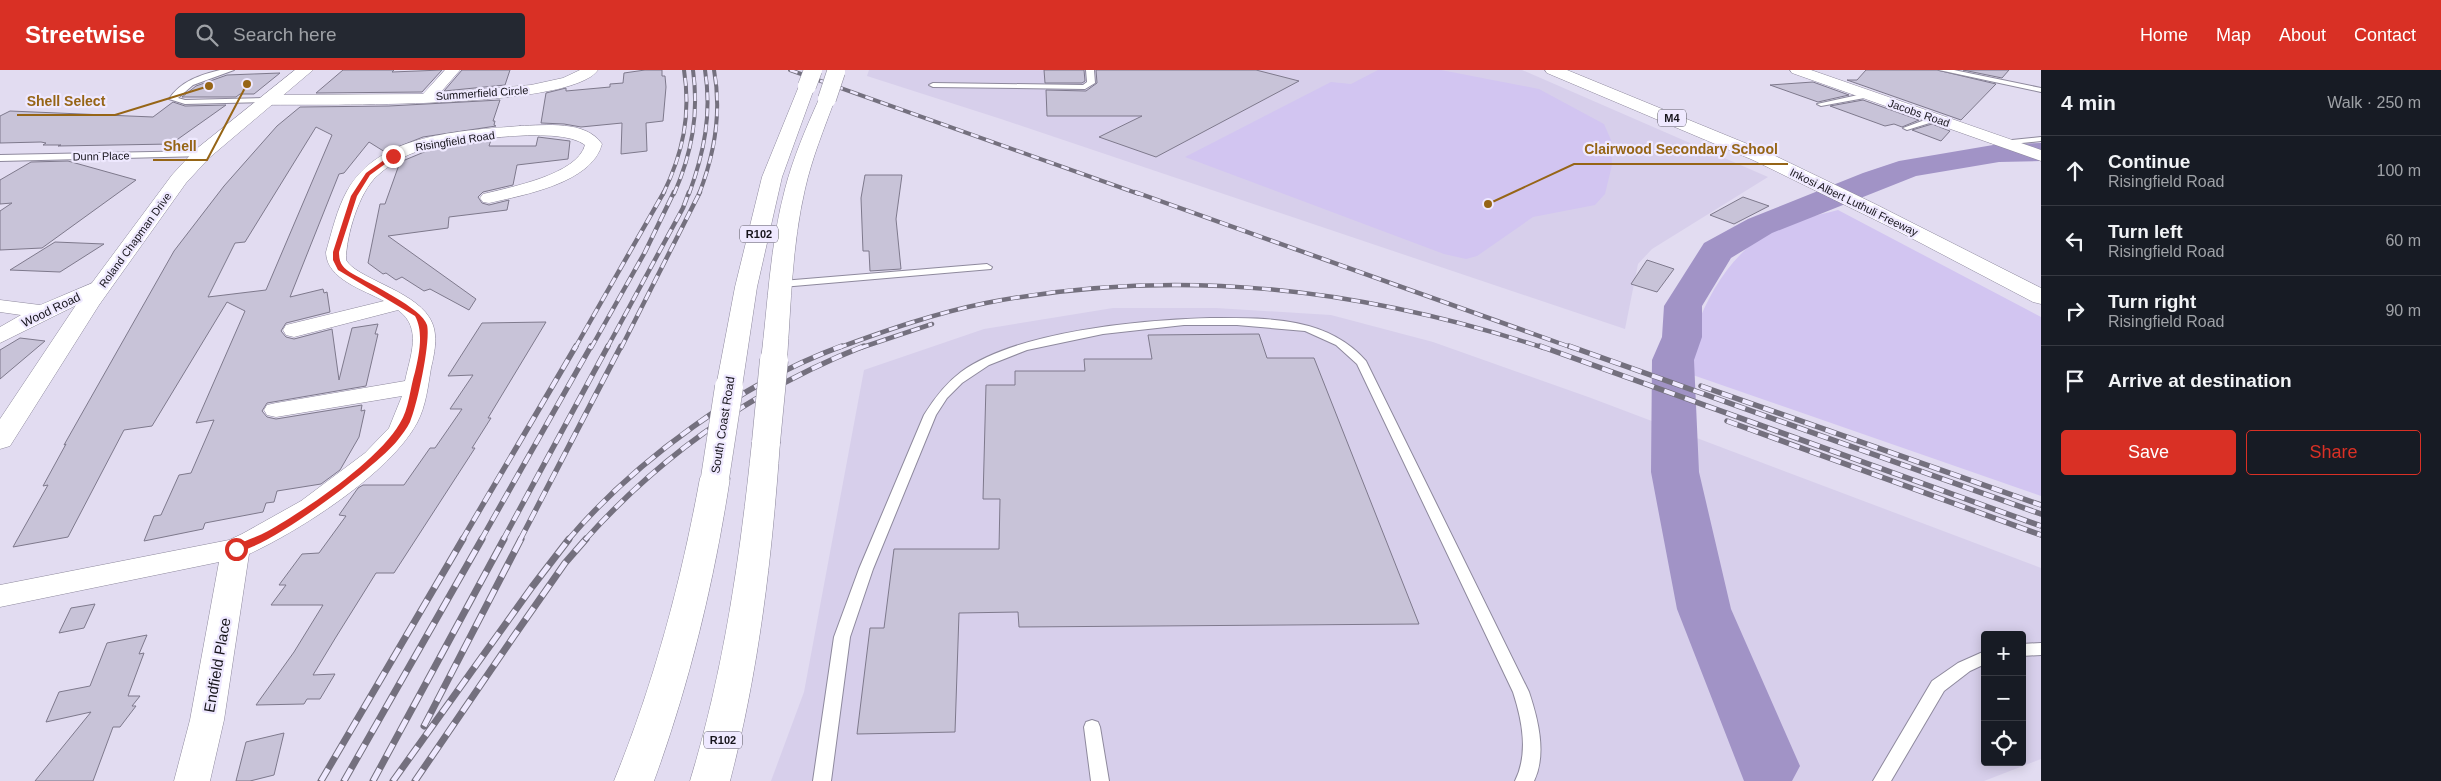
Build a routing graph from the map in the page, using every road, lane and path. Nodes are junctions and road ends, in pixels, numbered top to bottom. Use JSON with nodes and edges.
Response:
{"nodes":[{"id":1,"x":230,"y":70,"type":"edge"},
{"id":2,"x":305,"y":70,"type":"edge"},
{"id":3,"x":453,"y":70,"type":"edge"},
{"id":4,"x":591,"y":70,"type":"edge"},
{"id":5,"x":1090,"y":70,"type":"edge"},
{"id":6,"x":1553,"y":70,"type":"edge"},
{"id":7,"x":1583,"y":70,"type":"edge"},
{"id":8,"x":1797,"y":70,"type":"edge"},
{"id":9,"x":1943,"y":70,"type":"edge"},
{"id":10,"x":837,"y":71,"type":"edge"},
{"id":11,"x":810,"y":78,"type":"edge"},
{"id":12,"x":933,"y":85,"type":"dead end"},
{"id":13,"x":2041,"y":90,"type":"edge"},
{"id":14,"x":529,"y":91,"type":"junction"},
{"id":15,"x":1867,"y":94,"type":"junction"},
{"id":16,"x":429,"y":98,"type":"junction"},
{"id":17,"x":268,"y":100,"type":"junction"},
{"id":18,"x":1821,"y":104,"type":"dead end"},
{"id":19,"x":524,"y":118,"type":"junction"},
{"id":20,"x":1933,"y":118,"type":"junction"},
{"id":21,"x":1906,"y":128,"type":"dead end"},
{"id":22,"x":2041,"y":139,"type":"edge"},
{"id":23,"x":2007,"y":144,"type":"junction"},
{"id":24,"x":202,"y":154,"type":"junction"},
{"id":25,"x":2041,"y":156,"type":"edge"},
{"id":26,"x":0,"y":158,"type":"edge"},
{"id":27,"x":489,"y":198,"type":"dead end"},
{"id":28,"x":987,"y":267,"type":"dead end"},
{"id":29,"x":2041,"y":276,"type":"edge"},
{"id":30,"x":782,"y":284,"type":"junction"},
{"id":31,"x":102,"y":285,"type":"junction"},
{"id":32,"x":2041,"y":297,"type":"edge"},
{"id":33,"x":401,"y":304,"type":"junction"},
{"id":34,"x":0,"y":306,"type":"edge"},
{"id":35,"x":43,"y":312,"type":"junction"},
{"id":36,"x":294,"y":330,"type":"dead end"},
{"id":37,"x":0,"y":336,"type":"edge"},
{"id":38,"x":415,"y":387,"type":"junction"},
{"id":39,"x":276,"y":410,"type":"dead end"},
{"id":40,"x":0,"y":440,"type":"edge"},
{"id":41,"x":236,"y":549,"type":"junction"},
{"id":42,"x":0,"y":596,"type":"edge"},
{"id":43,"x":2041,"y":649,"type":"edge"},
{"id":44,"x":2026,"y":650,"type":"edge"},
{"id":45,"x":1981,"y":660,"type":"edge"},
{"id":46,"x":1092,"y":727,"type":"dead end"},
{"id":47,"x":1529,"y":780,"type":"edge"},
{"id":48,"x":192,"y":781,"type":"edge"},
{"id":49,"x":634,"y":781,"type":"edge"},
{"id":50,"x":710,"y":781,"type":"edge"},
{"id":51,"x":822,"y":781,"type":"edge"},
{"id":52,"x":1100,"y":781,"type":"edge"},
{"id":53,"x":1882,"y":781,"type":"edge"}],
"edges":[{"from":1,"to":17,"type":"lane"},
{"from":2,"to":17,"type":"main road","name":"Roland Chapman Drive"},
{"from":3,"to":16,"type":"street","name":"Summerfield Circle"},
{"from":4,"to":14,"type":"street","name":"Summerfield Circle"},
{"from":5,"to":12,"type":"lane"},
{"from":6,"to":32,"type":"main road","name":"Inkosi Albert Luthuli Freeway","number":"M4"},
{"from":7,"to":29,"type":"main road","name":"Inkosi Albert Luthuli Freeway","number":"M4"},
{"from":8,"to":15,"type":"street","name":"Jacobs Road"},
{"from":9,"to":13,"type":"lane"},
{"from":10,"to":30,"type":"main road","number":"R102","bridge":true},
{"from":11,"to":49,"type":"main road","name":"South Coast Road","number":"R102","bridge":true},
{"from":14,"to":16,"type":"street","name":"Summerfield Circle"},
{"from":14,"to":19,"type":"street"},
{"from":15,"to":18,"type":"lane"},
{"from":15,"to":20,"type":"street","name":"Jacobs Road"},
{"from":16,"to":17,"type":"street","name":"Summerfield Circle"},
{"from":17,"to":24,"type":"main road","name":"Roland Chapman Drive"},
{"from":19,"to":27,"type":"street","name":"Risingfield Road"},
{"from":19,"to":33,"type":"street","name":"Risingfield Road"},
{"from":20,"to":21,"type":"lane"},
{"from":20,"to":23,"type":"street","name":"Jacobs Road"},
{"from":22,"to":23,"type":"lane"},
{"from":23,"to":25,"type":"street","name":"Jacobs Road"},
{"from":24,"to":26,"type":"lane","name":"Dunn Place"},
{"from":24,"to":31,"type":"main road","name":"Roland Chapman Drive"},
{"from":28,"to":30,"type":"lane"},
{"from":30,"to":50,"type":"main road","number":"R102","bridge":true},
{"from":31,"to":35,"type":"street","name":"Wood Road"},
{"from":31,"to":40,"type":"main road","name":"Roland Chapman Drive"},
{"from":33,"to":36,"type":"street"},
{"from":33,"to":38,"type":"street","name":"Risingfield Road"},
{"from":34,"to":35,"type":"street"},
{"from":35,"to":37,"type":"street","name":"Wood Road"},
{"from":38,"to":39,"type":"street"},
{"from":38,"to":41,"type":"street","name":"Risingfield Road"},
{"from":41,"to":42,"type":"street","name":"Risingfield Road"},
{"from":41,"to":48,"type":"street","name":"Endfield Place"},
{"from":43,"to":44,"type":"lane"},
{"from":45,"to":53,"type":"lane"},
{"from":46,"to":52,"type":"lane"},
{"from":47,"to":51,"type":"lane"}]}
